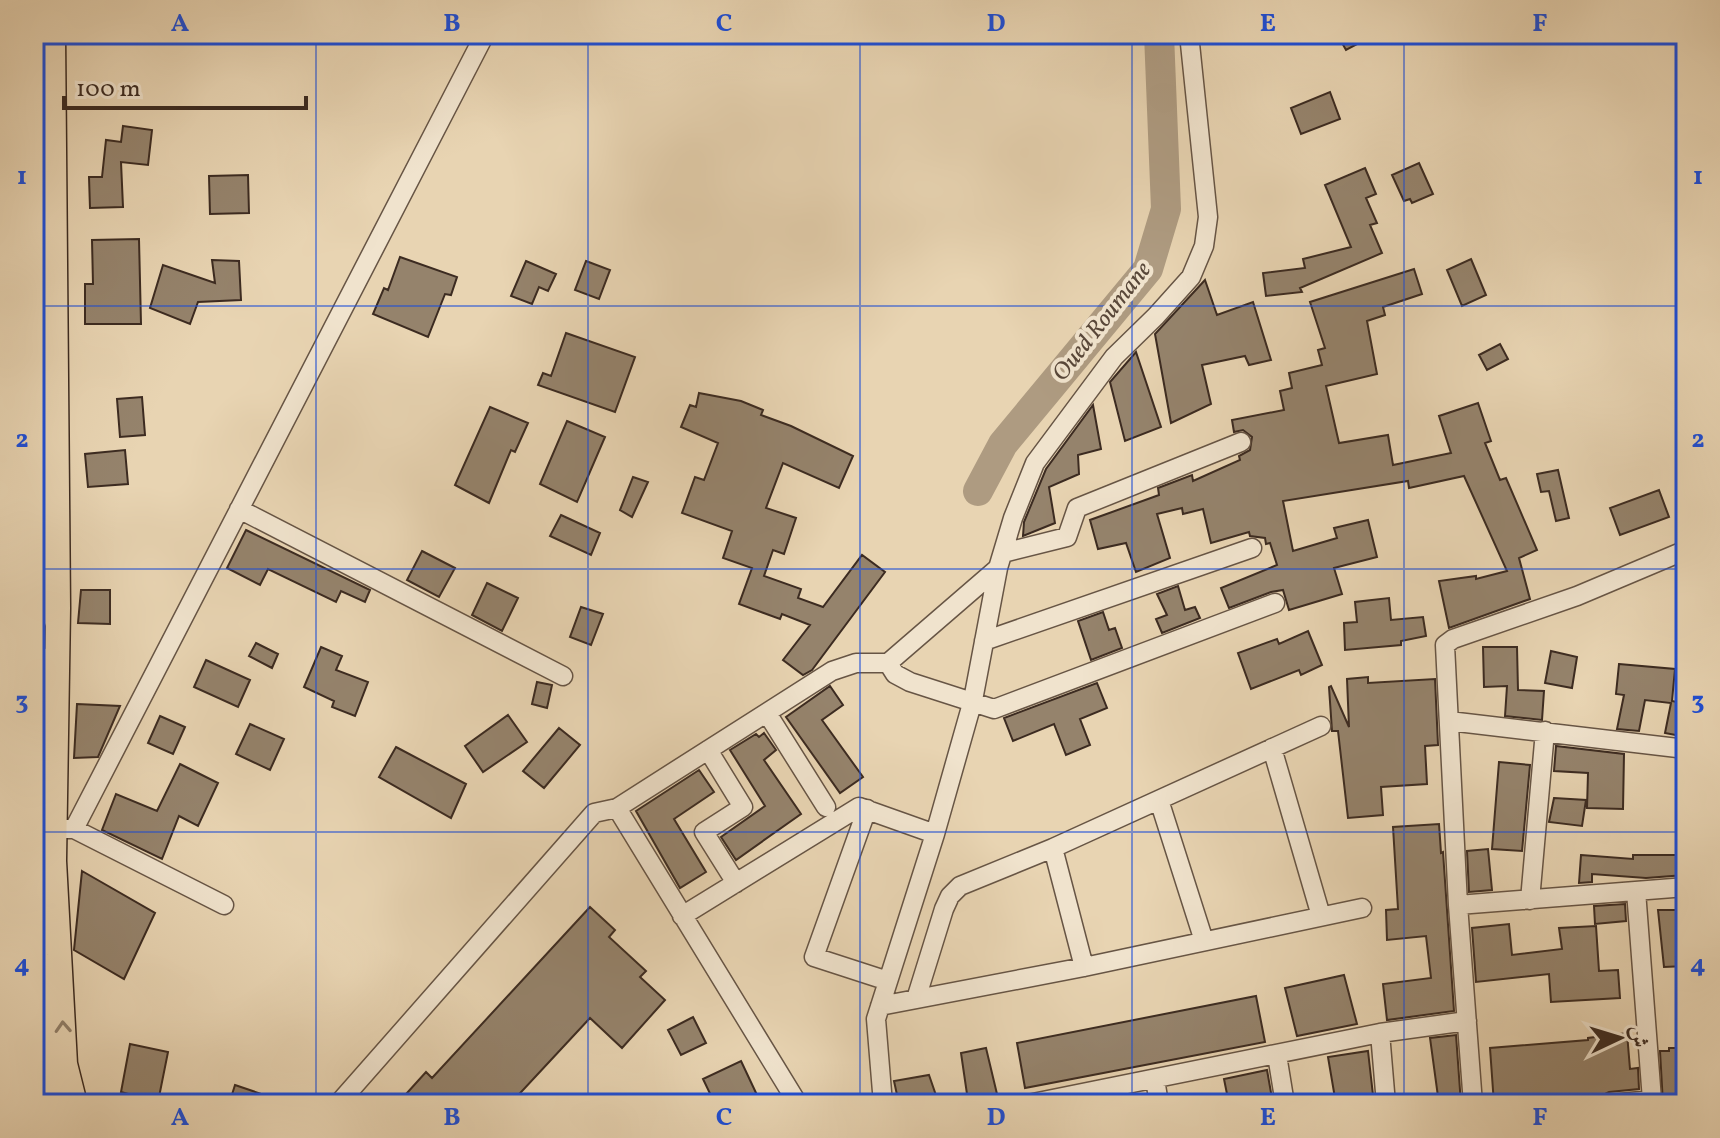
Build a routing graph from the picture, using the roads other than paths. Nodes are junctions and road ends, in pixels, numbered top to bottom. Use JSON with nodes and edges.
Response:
{"nodes":[{"id":1,"x":53,"y":34,"type":"edge"},
{"id":2,"x":485,"y":34,"type":"edge"},
{"id":3,"x":1189,"y":34,"type":"edge"},
{"id":4,"x":34,"y":365,"type":"edge"},
{"id":5,"x":1241,"y":442,"type":"dead end"},
{"id":6,"x":239,"y":509,"type":"junction"},
{"id":7,"x":1252,"y":548,"type":"dead end"},
{"id":8,"x":1686,"y":550,"type":"edge"},
{"id":9,"x":1001,"y":560,"type":"junction"},
{"id":10,"x":35,"y":576,"type":"edge"},
{"id":11,"x":1275,"y":603,"type":"dead end"},
{"id":12,"x":34,"y":621,"type":"edge"},
{"id":13,"x":984,"y":641,"type":"junction"},
{"id":14,"x":57,"y":654,"type":"junction"},
{"id":15,"x":888,"y":663,"type":"junction"},
{"id":16,"x":563,"y":676,"type":"dead end"},
{"id":17,"x":34,"y":679,"type":"edge"},
{"id":18,"x":56,"y":700,"type":"junction"},
{"id":19,"x":973,"y":700,"type":"junction"},
{"id":20,"x":767,"y":713,"type":"junction"},
{"id":21,"x":1449,"y":721,"type":"junction"},
{"id":22,"x":1321,"y":726,"type":"dead end"},
{"id":23,"x":1545,"y":731,"type":"junction"},
{"id":24,"x":1272,"y":748,"type":"junction"},
{"id":25,"x":1686,"y":749,"type":"edge"},
{"id":26,"x":708,"y":750,"type":"junction"},
{"id":27,"x":1159,"y":800,"type":"junction"},
{"id":28,"x":826,"y":807,"type":"dead end"},
{"id":29,"x":617,"y":808,"type":"junction"},
{"id":30,"x":867,"y":809,"type":"junction"},
{"id":31,"x":64,"y":829,"type":"junction"},
{"id":32,"x":935,"y":834,"type":"junction"},
{"id":33,"x":1053,"y":848,"type":"junction"},
{"id":34,"x":34,"y":876,"type":"edge"},
{"id":35,"x":736,"y":883,"type":"junction"},
{"id":36,"x":1686,"y":887,"type":"edge"},
{"id":37,"x":1636,"y":891,"type":"junction"},
{"id":38,"x":1530,"y":900,"type":"junction"},
{"id":39,"x":224,"y":905,"type":"dead end"},
{"id":40,"x":1458,"y":905,"type":"junction"},
{"id":41,"x":1362,"y":908,"type":"dead end"},
{"id":42,"x":682,"y":916,"type":"junction"},
{"id":43,"x":1321,"y":916,"type":"junction"},
{"id":44,"x":1204,"y":941,"type":"junction"},
{"id":45,"x":1084,"y":967,"type":"junction"},
{"id":46,"x":888,"y":981,"type":"junction"},
{"id":47,"x":916,"y":999,"type":"junction"},
{"id":48,"x":880,"y":1006,"type":"junction"},
{"id":49,"x":1467,"y":1021,"type":"junction"},
{"id":50,"x":41,"y":1026,"type":"junction"},
{"id":51,"x":1380,"y":1033,"type":"junction"},
{"id":52,"x":1277,"y":1055,"type":"junction"},
{"id":53,"x":34,"y":1077,"type":"edge"},
{"id":54,"x":1155,"y":1079,"type":"junction"},
{"id":55,"x":50,"y":1104,"type":"edge"},
{"id":56,"x":75,"y":1104,"type":"edge"},
{"id":57,"x":338,"y":1104,"type":"edge"},
{"id":58,"x":798,"y":1104,"type":"edge"},
{"id":59,"x":883,"y":1104,"type":"edge"},
{"id":60,"x":1028,"y":1104,"type":"edge"},
{"id":61,"x":1159,"y":1104,"type":"edge"},
{"id":62,"x":1285,"y":1104,"type":"edge"},
{"id":63,"x":1386,"y":1104,"type":"edge"},
{"id":64,"x":1473,"y":1104,"type":"edge"},
{"id":65,"x":1610,"y":1104,"type":"edge"}],
"edges":[{"from":1,"to":14,"type":"main road"},
{"from":2,"to":6,"type":"street"},
{"from":3,"to":9,"type":"street"},
{"from":4,"to":10,"type":"main road"},
{"from":5,"to":9,"type":"street"},
{"from":6,"to":16,"type":"street"},
{"from":6,"to":31,"type":"street"},
{"from":7,"to":13,"type":"street"},
{"from":8,"to":21,"type":"street"},
{"from":9,"to":13,"type":"street"},
{"from":9,"to":15,"type":"street"},
{"from":10,"to":12,"type":"main road"},
{"from":11,"to":19,"type":"street"},
{"from":13,"to":19,"type":"street"},
{"from":14,"to":17,"type":"main road"},
{"from":14,"to":18,"type":"main road"},
{"from":15,"to":19,"type":"street"},
{"from":15,"to":20,"type":"street"},
{"from":17,"to":18,"type":"main road"},
{"from":18,"to":31,"type":"main road"},
{"from":19,"to":32,"type":"street"},
{"from":20,"to":26,"type":"street"},
{"from":20,"to":28,"type":"street"},
{"from":21,"to":23,"type":"street"},
{"from":21,"to":40,"type":"street"},
{"from":22,"to":24,"type":"street"},
{"from":23,"to":25,"type":"street"},
{"from":23,"to":38,"type":"street"},
{"from":24,"to":27,"type":"street"},
{"from":24,"to":43,"type":"street"},
{"from":26,"to":29,"type":"street"},
{"from":26,"to":35,"type":"street"},
{"from":27,"to":33,"type":"street"},
{"from":27,"to":44,"type":"street"},
{"from":29,"to":42,"type":"street"},
{"from":29,"to":57,"type":"street"},
{"from":30,"to":32,"type":"street"},
{"from":30,"to":35,"type":"street"},
{"from":30,"to":46,"type":"street"},
{"from":31,"to":39,"type":"street"},
{"from":56,"to":31,"type":"main road","one_way":true},
{"from":32,"to":46,"type":"street"},
{"from":33,"to":45,"type":"street"},
{"from":33,"to":47,"type":"street"},
{"from":34,"to":50,"type":"main road"},
{"from":35,"to":42,"type":"street"},
{"from":36,"to":37,"type":"street"},
{"from":37,"to":38,"type":"street"},
{"from":37,"to":65,"type":"street"},
{"from":38,"to":40,"type":"street"},
{"from":40,"to":49,"type":"street"},
{"from":41,"to":43,"type":"street"},
{"from":42,"to":58,"type":"street"},
{"from":43,"to":44,"type":"street"},
{"from":44,"to":45,"type":"street"},
{"from":45,"to":47,"type":"street"},
{"from":46,"to":48,"type":"street"},
{"from":47,"to":48,"type":"street"},
{"from":48,"to":59,"type":"street"},
{"from":49,"to":51,"type":"street"},
{"from":49,"to":64,"type":"street"},
{"from":50,"to":53,"type":"street"},
{"from":50,"to":55,"type":"main road"},
{"from":51,"to":52,"type":"street"},
{"from":51,"to":63,"type":"street"},
{"from":52,"to":54,"type":"street"},
{"from":52,"to":62,"type":"street"},
{"from":54,"to":60,"type":"street"},
{"from":54,"to":61,"type":"street"}]}
